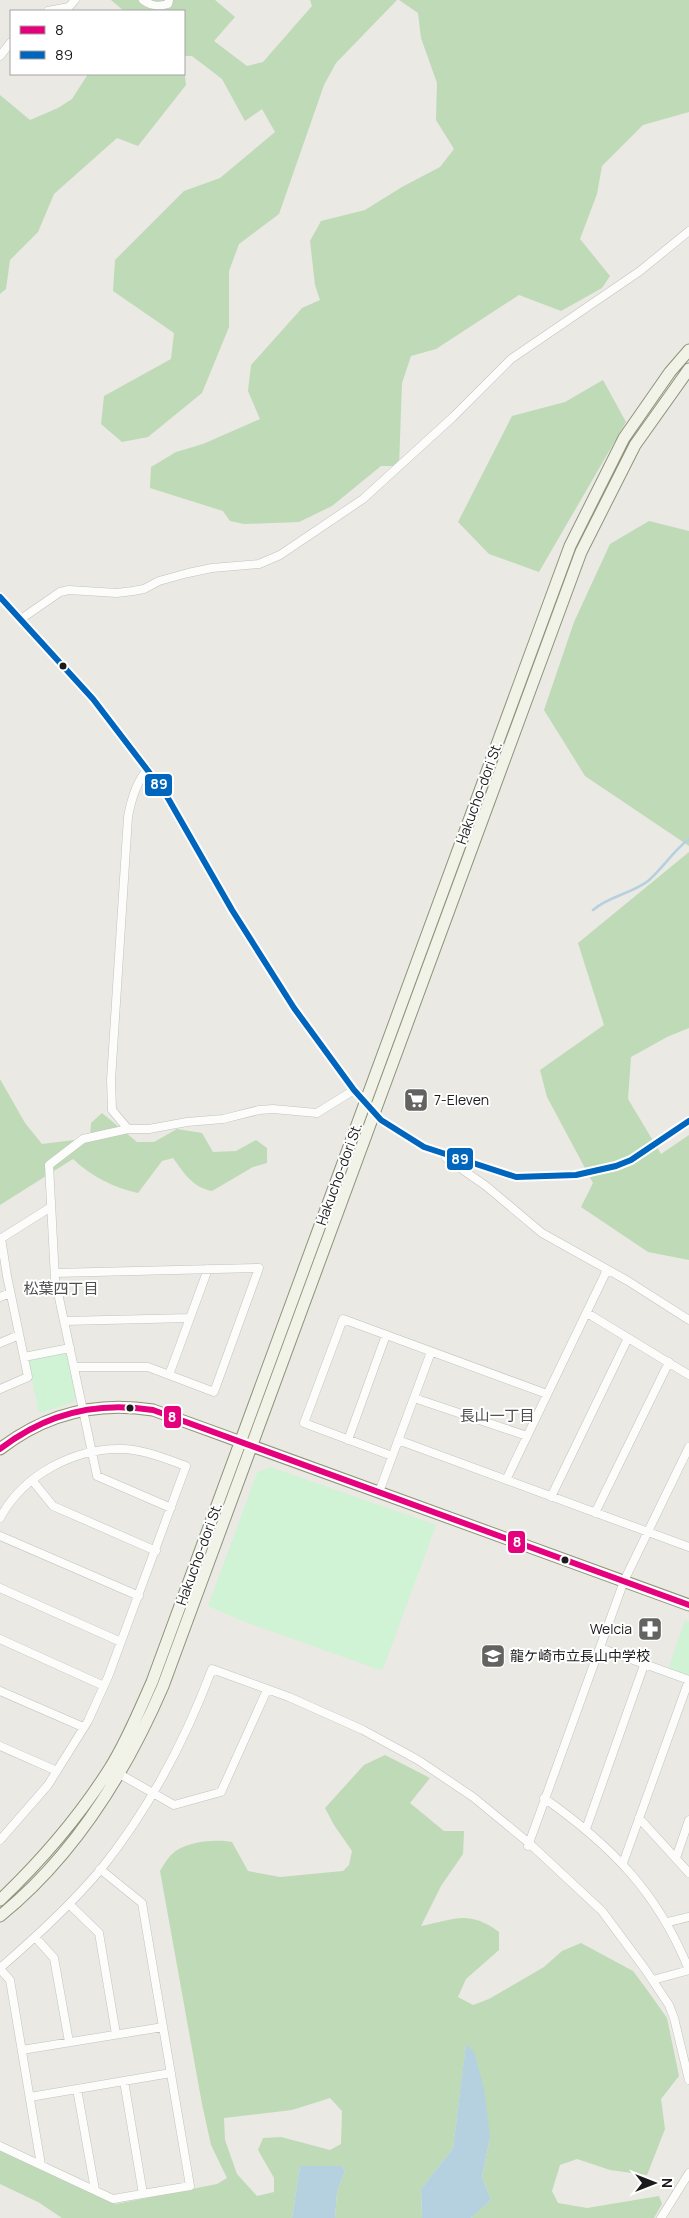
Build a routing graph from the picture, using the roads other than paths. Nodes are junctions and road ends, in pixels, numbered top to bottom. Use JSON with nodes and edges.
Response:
{"nodes":[{"id":1,"x":75,"y":0,"type":"edge"},
{"id":2,"x":143,"y":0,"type":"edge"},
{"id":3,"x":170,"y":0,"type":"edge"},
{"id":4,"x":54,"y":10,"type":"edge"},
{"id":5,"x":10,"y":43,"type":"edge"},
{"id":6,"x":0,"y":56,"type":"edge"},
{"id":7,"x":689,"y":231,"type":"edge"},
{"id":8,"x":689,"y":350,"type":"edge"},
{"id":9,"x":689,"y":368,"type":"edge"},
{"id":10,"x":0,"y":597,"type":"edge"},
{"id":11,"x":21,"y":619,"type":"junction"},
{"id":12,"x":148,"y":769,"type":"junction"},
{"id":13,"x":354,"y":1090,"type":"junction"},
{"id":14,"x":365,"y":1103,"type":"junction"},
{"id":15,"x":374,"y":1113,"type":"junction"},
{"id":16,"x":689,"y":1121,"type":"edge"},
{"id":17,"x":128,"y":1130,"type":"junction"},
{"id":18,"x":440,"y":1154,"type":"junction"},
{"id":19,"x":51,"y":1207,"type":"junction"},
{"id":20,"x":0,"y":1238,"type":"edge"},
{"id":21,"x":208,"y":1270,"type":"junction"},
{"id":22,"x":607,"y":1270,"type":"junction"},
{"id":23,"x":55,"y":1273,"type":"junction"},
{"id":24,"x":10,"y":1293,"type":"junction"},
{"id":25,"x":0,"y":1297,"type":"edge"},
{"id":26,"x":587,"y":1313,"type":"junction"},
{"id":27,"x":190,"y":1318,"type":"junction"},
{"id":28,"x":689,"y":1320,"type":"edge"},
{"id":29,"x":64,"y":1321,"type":"junction"},
{"id":30,"x":19,"y":1335,"type":"junction"},
{"id":31,"x":386,"y":1335,"type":"junction"},
{"id":32,"x":628,"y":1338,"type":"junction"},
{"id":33,"x":0,"y":1343,"type":"edge"},
{"id":34,"x":70,"y":1348,"type":"junction"},
{"id":35,"x":431,"y":1352,"type":"junction"},
{"id":36,"x":24,"y":1357,"type":"junction"},
{"id":37,"x":669,"y":1362,"type":"junction"},
{"id":38,"x":74,"y":1367,"type":"junction"},
{"id":39,"x":169,"y":1374,"type":"junction"},
{"id":40,"x":689,"y":1374,"type":"edge"},
{"id":41,"x":0,"y":1389,"type":"edge"},
{"id":42,"x":547,"y":1394,"type":"junction"},
{"id":43,"x":414,"y":1398,"type":"junction"},
{"id":44,"x":83,"y":1410,"type":"junction"},
{"id":45,"x":527,"y":1436,"type":"junction"},
{"id":46,"x":348,"y":1440,"type":"junction"},
{"id":47,"x":398,"y":1440,"type":"junction"},
{"id":48,"x":240,"y":1441,"type":"junction"},
{"id":49,"x":253,"y":1446,"type":"junction"},
{"id":50,"x":689,"y":1448,"type":"edge"},
{"id":51,"x":0,"y":1449,"type":"edge"},
{"id":52,"x":91,"y":1451,"type":"junction"},
{"id":53,"x":392,"y":1456,"type":"junction"},
{"id":54,"x":32,"y":1480,"type":"junction"},
{"id":55,"x":506,"y":1480,"type":"junction"},
{"id":56,"x":379,"y":1492,"type":"junction"},
{"id":57,"x":551,"y":1497,"type":"junction"},
{"id":58,"x":171,"y":1508,"type":"junction"},
{"id":59,"x":595,"y":1513,"type":"junction"},
{"id":60,"x":0,"y":1518,"type":"edge"},
{"id":61,"x":647,"y":1533,"type":"junction"},
{"id":62,"x":0,"y":1536,"type":"edge"},
{"id":63,"x":689,"y":1547,"type":"edge"},
{"id":64,"x":156,"y":1551,"type":"junction"},
{"id":65,"x":624,"y":1582,"type":"junction"},
{"id":66,"x":0,"y":1588,"type":"edge"},
{"id":67,"x":139,"y":1596,"type":"junction"},
{"id":68,"x":689,"y":1605,"type":"edge"},
{"id":69,"x":0,"y":1640,"type":"edge"},
{"id":70,"x":121,"y":1642,"type":"junction"},
{"id":71,"x":600,"y":1648,"type":"junction"},
{"id":72,"x":644,"y":1665,"type":"junction"},
{"id":73,"x":689,"y":1680,"type":"edge"},
{"id":74,"x":104,"y":1686,"type":"junction"},
{"id":75,"x":267,"y":1690,"type":"junction"},
{"id":76,"x":0,"y":1691,"type":"edge"},
{"id":77,"x":84,"y":1728,"type":"junction"},
{"id":78,"x":3,"y":1747,"type":"edge"},
{"id":79,"x":0,"y":1756,"type":"edge"},
{"id":80,"x":110,"y":1767,"type":"junction"},
{"id":81,"x":57,"y":1771,"type":"junction"},
{"id":82,"x":120,"y":1775,"type":"junction"},
{"id":83,"x":153,"y":1794,"type":"junction"},
{"id":84,"x":544,"y":1798,"type":"junction"},
{"id":85,"x":639,"y":1818,"type":"junction"},
{"id":86,"x":689,"y":1820,"type":"edge"},
{"id":87,"x":586,"y":1829,"type":"junction"},
{"id":88,"x":0,"y":1840,"type":"edge"},
{"id":89,"x":528,"y":1845,"type":"junction"},
{"id":90,"x":676,"y":1858,"type":"junction"},
{"id":91,"x":622,"y":1863,"type":"junction"},
{"id":92,"x":100,"y":1869,"type":"junction"},
{"id":93,"x":689,"y":1874,"type":"edge"},
{"id":94,"x":0,"y":1900,"type":"edge"},
{"id":95,"x":69,"y":1904,"type":"junction"},
{"id":96,"x":0,"y":1916,"type":"edge"},
{"id":97,"x":689,"y":1917,"type":"edge"},
{"id":98,"x":668,"y":1922,"type":"junction"},
{"id":99,"x":35,"y":1938,"type":"junction"},
{"id":100,"x":0,"y":1968,"type":"edge"},
{"id":101,"x":653,"y":1980,"type":"junction"},
{"id":102,"x":163,"y":2027,"type":"junction"},
{"id":103,"x":116,"y":2034,"type":"junction"},
{"id":104,"x":69,"y":2042,"type":"junction"},
{"id":105,"x":22,"y":2050,"type":"junction"},
{"id":106,"x":171,"y":2073,"type":"junction"},
{"id":107,"x":689,"y":2080,"type":"edge"},
{"id":108,"x":124,"y":2081,"type":"junction"},
{"id":109,"x":77,"y":2089,"type":"junction"},
{"id":110,"x":30,"y":2097,"type":"junction"},
{"id":111,"x":0,"y":2146,"type":"edge"},
{"id":112,"x":41,"y":2165,"type":"junction"},
{"id":113,"x":689,"y":2172,"type":"edge"},
{"id":114,"x":95,"y":2190,"type":"junction"},
{"id":115,"x":143,"y":2194,"type":"junction"},
{"id":116,"x":661,"y":2218,"type":"edge"}],
"edges":[{"from":1,"to":4,"type":"street"},
{"from":2,"to":3,"type":"street"},
{"from":5,"to":6,"type":"street"},
{"from":7,"to":11,"type":"street"},
{"from":8,"to":14,"type":"main road","name":"Hakucho-dori St."},
{"from":9,"to":15,"type":"main road","name":"Hakucho-dori St."},
{"from":10,"to":11,"type":"street"},
{"from":11,"to":12,"type":"street"},
{"from":12,"to":13,"type":"street"},
{"from":12,"to":17,"type":"street"},
{"from":13,"to":14,"type":"street"},
{"from":13,"to":17,"type":"street"},
{"from":14,"to":15,"type":"street"},
{"from":14,"to":48,"type":"main road","name":"Hakucho-dori St."},
{"from":15,"to":18,"type":"street"},
{"from":15,"to":49,"type":"main road","name":"Hakucho-dori St."},
{"from":16,"to":18,"type":"street"},
{"from":17,"to":19,"type":"street"},
{"from":18,"to":22,"type":"street"},
{"from":19,"to":20,"type":"street"},
{"from":19,"to":23,"type":"street"},
{"from":20,"to":24,"type":"street"},
{"from":21,"to":23,"type":"street"},
{"from":21,"to":27,"type":"street"},
{"from":21,"to":39,"type":"street"},
{"from":22,"to":26,"type":"street"},
{"from":22,"to":28,"type":"street"},
{"from":23,"to":29,"type":"street"},
{"from":24,"to":25,"type":"street"},
{"from":24,"to":30,"type":"street"},
{"from":26,"to":32,"type":"street"},
{"from":26,"to":42,"type":"street"},
{"from":27,"to":29,"type":"street"},
{"from":27,"to":39,"type":"street"},
{"from":29,"to":34,"type":"street"},
{"from":30,"to":33,"type":"street"},
{"from":30,"to":36,"type":"street"},
{"from":31,"to":35,"type":"street"},
{"from":31,"to":46,"type":"street"},
{"from":31,"to":46,"type":"street"},
{"from":32,"to":37,"type":"street"},
{"from":32,"to":57,"type":"street"},
{"from":34,"to":36,"type":"street"},
{"from":34,"to":38,"type":"street"},
{"from":35,"to":42,"type":"street"},
{"from":35,"to":43,"type":"street"},
{"from":36,"to":41,"type":"street"},
{"from":37,"to":40,"type":"street"},
{"from":37,"to":59,"type":"street"},
{"from":38,"to":39,"type":"street"},
{"from":38,"to":44,"type":"street"},
{"from":42,"to":45,"type":"street"},
{"from":43,"to":45,"type":"street"},
{"from":43,"to":47,"type":"street"},
{"from":44,"to":48,"type":"main road"},
{"from":44,"to":51,"type":"main road"},
{"from":44,"to":52,"type":"street"},
{"from":45,"to":55,"type":"street"},
{"from":46,"to":53,"type":"street"},
{"from":47,"to":53,"type":"street"},
{"from":47,"to":55,"type":"street"},
{"from":48,"to":49,"type":"main road"},
{"from":48,"to":80,"type":"main road","name":"Hakucho-dori St."},
{"from":49,"to":56,"type":"main road"},
{"from":49,"to":82,"type":"main road","name":"Hakucho-dori St."},
{"from":50,"to":61,"type":"street"},
{"from":52,"to":54,"type":"street"},
{"from":52,"to":58,"type":"street"},
{"from":52,"to":58,"type":"street"},
{"from":53,"to":56,"type":"street"},
{"from":54,"to":60,"type":"street"},
{"from":54,"to":64,"type":"street"},
{"from":55,"to":57,"type":"street"},
{"from":56,"to":65,"type":"main road"},
{"from":57,"to":59,"type":"street"},
{"from":58,"to":64,"type":"street"},
{"from":59,"to":61,"type":"street"},
{"from":61,"to":63,"type":"street"},
{"from":61,"to":65,"type":"street"},
{"from":62,"to":67,"type":"street"},
{"from":64,"to":67,"type":"street"},
{"from":65,"to":68,"type":"main road"},
{"from":65,"to":71,"type":"street"},
{"from":66,"to":70,"type":"street"},
{"from":67,"to":70,"type":"street"},
{"from":69,"to":74,"type":"street"},
{"from":70,"to":74,"type":"street"},
{"from":71,"to":72,"type":"street"},
{"from":71,"to":84,"type":"street"},
{"from":72,"to":73,"type":"street"},
{"from":72,"to":87,"type":"street"},
{"from":73,"to":85,"type":"street"},
{"from":74,"to":77,"type":"street"},
{"from":75,"to":83,"type":"street"},
{"from":75,"to":83,"type":"street"},
{"from":75,"to":89,"type":"street"},
{"from":76,"to":77,"type":"street"},
{"from":77,"to":81,"type":"street"},
{"from":78,"to":79,"type":"street"},
{"from":78,"to":81,"type":"street"},
{"from":80,"to":82,"type":"street"},
{"from":80,"to":94,"type":"main road","name":"Hakucho-dori St."},
{"from":81,"to":88,"type":"street"},
{"from":82,"to":83,"type":"street"},
{"from":82,"to":96,"type":"main road","name":"Hakucho-dori St."},
{"from":83,"to":92,"type":"street"},
{"from":84,"to":87,"type":"street"},
{"from":84,"to":89,"type":"street"},
{"from":85,"to":90,"type":"street"},
{"from":85,"to":91,"type":"street"},
{"from":86,"to":90,"type":"street"},
{"from":87,"to":91,"type":"street"},
{"from":89,"to":101,"type":"street"},
{"from":90,"to":93,"type":"street"},
{"from":91,"to":98,"type":"street"},
{"from":92,"to":95,"type":"street"},
{"from":92,"to":102,"type":"street"},
{"from":95,"to":99,"type":"street"},
{"from":95,"to":103,"type":"street"},
{"from":97,"to":98,"type":"street"},
{"from":98,"to":101,"type":"street"},
{"from":99,"to":100,"type":"street"},
{"from":99,"to":104,"type":"street"},
{"from":100,"to":105,"type":"street"},
{"from":101,"to":107,"type":"street"},
{"from":102,"to":103,"type":"street"},
{"from":102,"to":106,"type":"street"},
{"from":103,"to":104,"type":"street"},
{"from":104,"to":105,"type":"street"},
{"from":105,"to":110,"type":"street"},
{"from":106,"to":108,"type":"street"},
{"from":106,"to":115,"type":"street"},
{"from":108,"to":109,"type":"street"},
{"from":108,"to":115,"type":"street"},
{"from":109,"to":110,"type":"street"},
{"from":109,"to":114,"type":"street"},
{"from":110,"to":112,"type":"street"},
{"from":111,"to":112,"type":"street"},
{"from":112,"to":114,"type":"street"},
{"from":113,"to":116,"type":"street"},
{"from":114,"to":115,"type":"street"}]}
